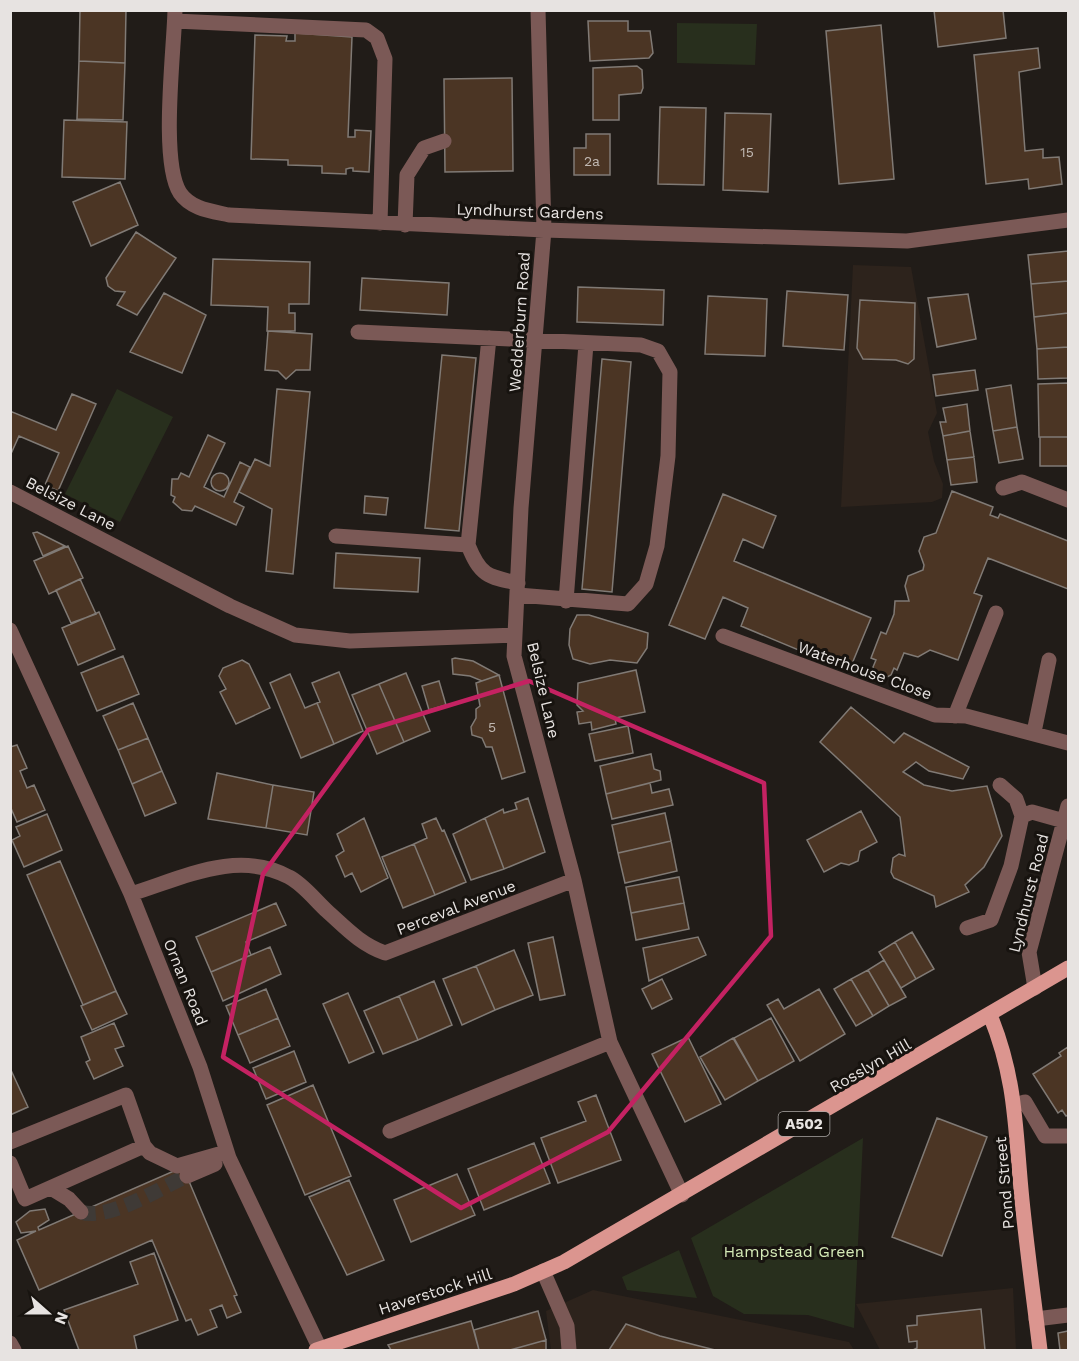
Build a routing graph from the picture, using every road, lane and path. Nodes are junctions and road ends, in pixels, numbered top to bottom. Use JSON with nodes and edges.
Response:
{"nodes":[{"id":1,"x":538,"y":10,"type":"edge"},
{"id":2,"x":175,"y":16,"type":"edge"},
{"id":3,"x":444,"y":141,"type":"dead end"},
{"id":4,"x":1068,"y":220,"type":"edge"},
{"id":5,"x":380,"y":223,"type":"junction"},
{"id":6,"x":405,"y":225,"type":"junction"},
{"id":7,"x":544,"y":230,"type":"junction"},
{"id":8,"x":358,"y":332,"type":"dead end"},
{"id":9,"x":489,"y":338,"type":"junction"},
{"id":10,"x":536,"y":342,"type":"junction"},
{"id":11,"x":586,"y":344,"type":"junction"},
{"id":12,"x":1003,"y":488,"type":"dead end"},
{"id":13,"x":10,"y":492,"type":"edge"},
{"id":14,"x":1068,"y":500,"type":"edge"},
{"id":15,"x":336,"y":536,"type":"dead end"},
{"id":16,"x":468,"y":545,"type":"junction"},
{"id":17,"x":518,"y":589,"type":"junction"},
{"id":18,"x":566,"y":601,"type":"junction"},
{"id":19,"x":996,"y":613,"type":"dead end"},
{"id":20,"x":10,"y":630,"type":"edge"},
{"id":21,"x":514,"y":634,"type":"junction"},
{"id":22,"x":723,"y":636,"type":"dead end"},
{"id":23,"x":1049,"y":660,"type":"dead end"},
{"id":24,"x":955,"y":716,"type":"junction"},
{"id":25,"x":1034,"y":732,"type":"junction"},
{"id":26,"x":1068,"y":743,"type":"edge"},
{"id":27,"x":1000,"y":785,"type":"dead end"},
{"id":28,"x":1066,"y":814,"type":"edge"},
{"id":29,"x":1022,"y":816,"type":"junction"},
{"id":30,"x":573,"y":880,"type":"junction"},
{"id":31,"x":131,"y":894,"type":"junction"},
{"id":32,"x":967,"y":928,"type":"dead end"},
{"id":33,"x":1068,"y":968,"type":"edge"},
{"id":34,"x":1035,"y":988,"type":"junction"},
{"id":35,"x":990,"y":1015,"type":"junction"},
{"id":36,"x":610,"y":1042,"type":"junction"},
{"id":37,"x":1015,"y":1105,"type":"junction"},
{"id":38,"x":390,"y":1131,"type":"dead end"},
{"id":39,"x":1068,"y":1136,"type":"edge"},
{"id":40,"x":10,"y":1142,"type":"edge"},
{"id":41,"x":144,"y":1146,"type":"junction"},
{"id":42,"x":228,"y":1155,"type":"junction"},
{"id":43,"x":10,"y":1163,"type":"edge"},
{"id":44,"x":187,"y":1176,"type":"tunnel mouth"},
{"id":45,"x":51,"y":1188,"type":"junction"},
{"id":46,"x":681,"y":1195,"type":"junction"},
{"id":47,"x":81,"y":1212,"type":"tunnel mouth"},
{"id":48,"x":564,"y":1262,"type":"joint"},
{"id":49,"x":543,"y":1271,"type":"junction"},
{"id":50,"x":1068,"y":1315,"type":"edge"},
{"id":51,"x":1036,"y":1319,"type":"junction"},
{"id":52,"x":10,"y":1343,"type":"edge"},
{"id":53,"x":14,"y":1350,"type":"edge"},
{"id":54,"x":318,"y":1350,"type":"edge"},
{"id":55,"x":569,"y":1350,"type":"edge"},
{"id":56,"x":1040,"y":1350,"type":"edge"}],
"edges":[{"from":1,"to":7,"type":"street","name":"Wedderburn Road"},
{"from":2,"to":5,"type":"street","name":"Lyndhurst Gardens"},
{"from":2,"to":5,"type":"street"},
{"from":3,"to":6,"type":"street"},
{"from":4,"to":7,"type":"street","name":"Lyndhurst Gardens"},
{"from":5,"to":6,"type":"street","name":"Lyndhurst Gardens"},
{"from":6,"to":7,"type":"street","name":"Lyndhurst Gardens"},
{"from":7,"to":10,"type":"street","name":"Wedderburn Road"},
{"from":8,"to":9,"type":"street"},
{"from":9,"to":10,"type":"street"},
{"from":9,"to":16,"type":"street"},
{"from":10,"to":11,"type":"street"},
{"from":10,"to":17,"type":"street","name":"Wedderburn Road"},
{"from":11,"to":18,"type":"street"},
{"from":11,"to":18,"type":"street"},
{"from":12,"to":14,"type":"street"},
{"from":13,"to":21,"type":"street","name":"Belsize Lane"},
{"from":15,"to":16,"type":"street"},
{"from":16,"to":17,"type":"street"},
{"from":17,"to":18,"type":"street"},
{"from":17,"to":21,"type":"street","name":"Wedderburn Road"},
{"from":19,"to":24,"type":"street"},
{"from":20,"to":31,"type":"street","name":"Ornan Road"},
{"from":21,"to":30,"type":"street","name":"Belsize Lane"},
{"from":22,"to":24,"type":"street","name":"Waterhouse Close"},
{"from":23,"to":25,"type":"street"},
{"from":24,"to":25,"type":"street","name":"Waterhouse Close"},
{"from":25,"to":26,"type":"street","name":"Waterhouse Close"},
{"from":27,"to":29,"type":"street"},
{"from":28,"to":29,"type":"street"},
{"from":28,"to":34,"type":"street","name":"Lyndhurst Road"},
{"from":29,"to":32,"type":"street"},
{"from":30,"to":31,"type":"street","name":"Perceval Avenue"},
{"from":30,"to":36,"type":"street","name":"Belsize Lane"},
{"from":31,"to":42,"type":"street","name":"Ornan Road"},
{"from":33,"to":34,"type":"main road","name":"Rosslyn Hill","number":"A502"},
{"from":34,"to":35,"type":"main road","name":"Rosslyn Hill","number":"A502"},
{"from":35,"to":37,"type":"main road","name":"Pond Street"},
{"from":35,"to":46,"type":"main road","name":"Rosslyn Hill","number":"A502"},
{"from":36,"to":38,"type":"street"},
{"from":36,"to":46,"type":"street","name":"Belsize Lane"},
{"from":37,"to":39,"type":"street"},
{"from":37,"to":51,"type":"main road","name":"Pond Street"},
{"from":40,"to":41,"type":"street"},
{"from":41,"to":42,"type":"street"},
{"from":41,"to":45,"type":"street"},
{"from":42,"to":44,"type":"street"},
{"from":42,"to":54,"type":"street","name":"Ornan Road"},
{"from":43,"to":45,"type":"street"},
{"from":45,"to":47,"type":"street"},
{"from":46,"to":48,"type":"main road","name":"Rosslyn Hill","number":"A502"},
{"from":48,"to":49,"type":"main road","name":"Haverstock Hill","number":"A502"},
{"from":49,"to":54,"type":"main road","name":"Haverstock Hill","number":"A502"},
{"from":49,"to":55,"type":"street"},
{"from":50,"to":51,"type":"street"},
{"from":51,"to":56,"type":"main road","name":"Pond Street"},
{"from":52,"to":53,"type":"street"}]}
